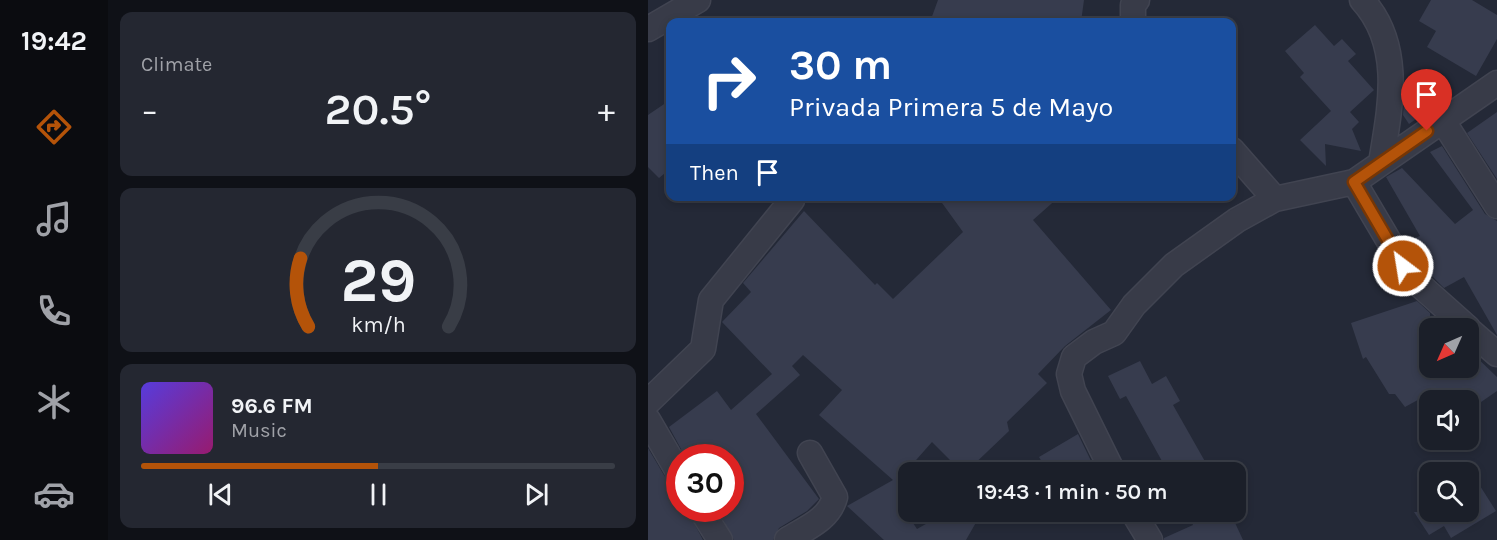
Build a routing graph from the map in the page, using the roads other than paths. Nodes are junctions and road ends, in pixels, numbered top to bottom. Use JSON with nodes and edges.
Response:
{"nodes":[{"id":1,"x":1137,"y":0,"type":"edge"},
{"id":2,"x":1362,"y":0,"type":"edge"},
{"id":3,"x":695,"y":1,"type":"edge"},
{"id":4,"x":666,"y":18,"type":"edge"},
{"id":5,"x":666,"y":18,"type":"edge"},
{"id":6,"x":1133,"y":18,"type":"edge"},
{"id":7,"x":648,"y":29,"type":"edge"},
{"id":8,"x":1496,"y":85,"type":"edge"},
{"id":9,"x":1443,"y":121,"type":"junction"},
{"id":10,"x":1236,"y":155,"type":"edge"},
{"id":11,"x":1381,"y":163,"type":"junction"},
{"id":12,"x":1354,"y":182,"type":"junction"},
{"id":13,"x":1275,"y":199,"type":"junction"},
{"id":14,"x":791,"y":201,"type":"edge"},
{"id":15,"x":1497,"y":206,"type":"edge"},
{"id":16,"x":1456,"y":318,"type":"edge"},
{"id":17,"x":1479,"y":338,"type":"edge"},
{"id":18,"x":1497,"y":354,"type":"edge"},
{"id":19,"x":648,"y":402,"type":"edge"},
{"id":20,"x":648,"y":420,"type":"edge"},
{"id":21,"x":666,"y":451,"type":"edge"},
{"id":22,"x":810,"y":453,"type":"dead end"},
{"id":23,"x":1108,"y":462,"type":"edge"},
{"id":24,"x":709,"y":522,"type":"edge"},
{"id":25,"x":1139,"y":522,"type":"edge"},
{"id":26,"x":720,"y":540,"type":"edge"},
{"id":27,"x":787,"y":540,"type":"edge"},
{"id":28,"x":1149,"y":540,"type":"edge"}],
"edges":[{"from":1,"to":6,"type":"street"},
{"from":2,"to":11,"type":"street"},
{"from":3,"to":5,"type":"street"},
{"from":4,"to":7,"type":"street"},
{"from":8,"to":9,"type":"street"},
{"from":9,"to":11,"type":"street"},
{"from":9,"to":15,"type":"street"},
{"from":10,"to":13,"type":"street"},
{"from":11,"to":12,"type":"street"},
{"from":12,"to":13,"type":"street"},
{"from":12,"to":16,"type":"street"},
{"from":13,"to":23,"type":"street"},
{"from":14,"to":19,"type":"street"},
{"from":17,"to":18,"type":"street"},
{"from":20,"to":21,"type":"street"},
{"from":22,"to":27,"type":"street"},
{"from":24,"to":26,"type":"street"},
{"from":25,"to":28,"type":"street"}]}
